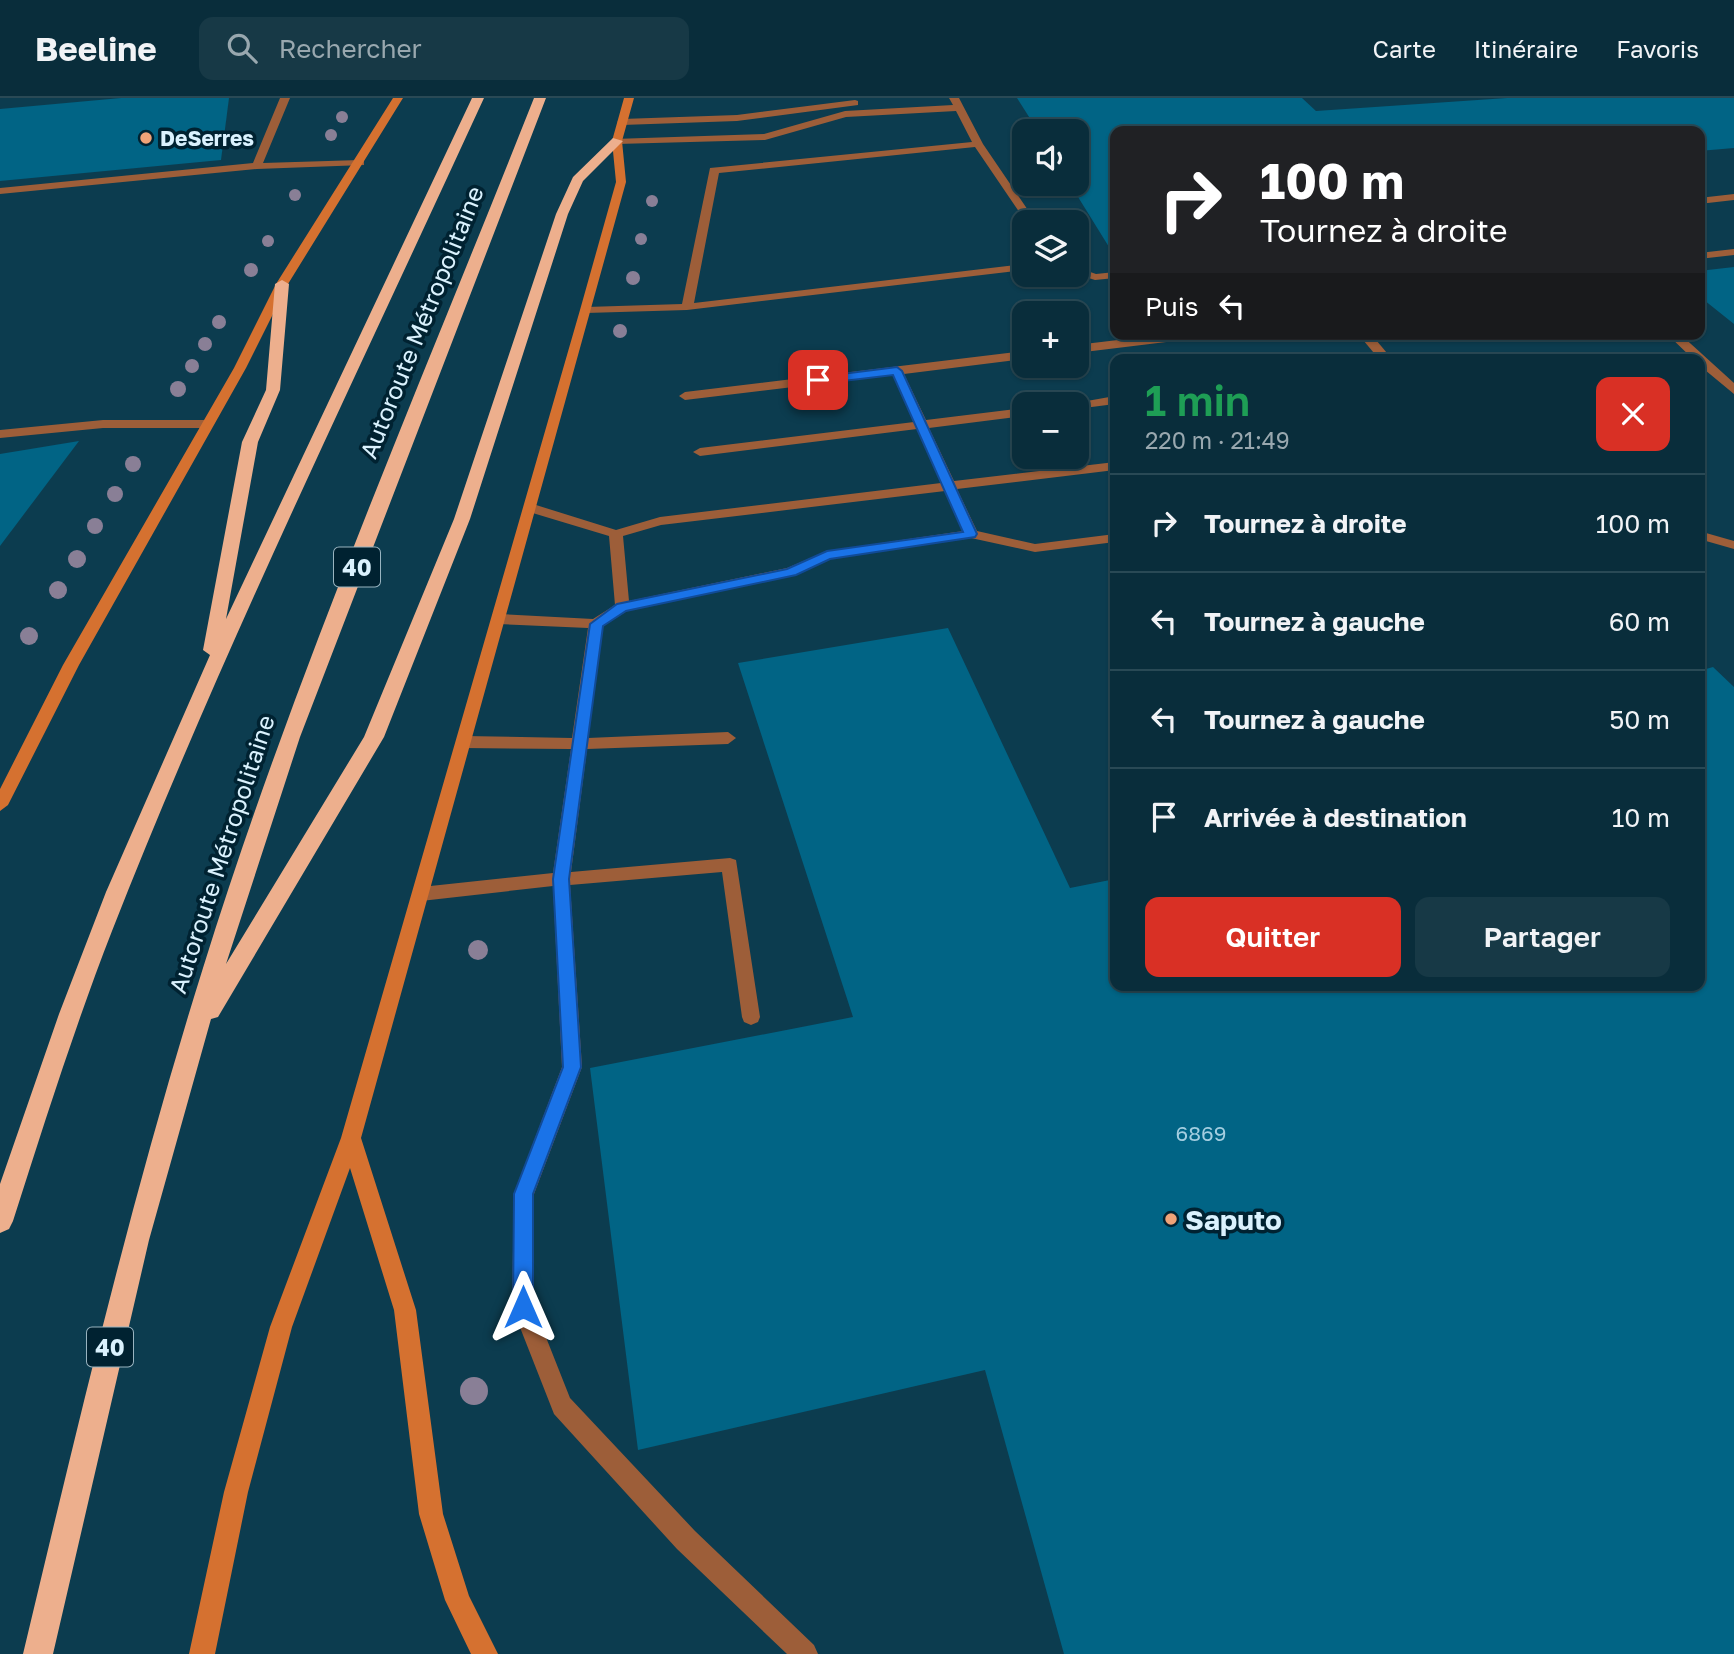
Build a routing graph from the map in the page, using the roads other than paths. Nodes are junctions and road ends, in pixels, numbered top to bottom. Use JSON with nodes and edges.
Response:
{"nodes":[{"id":1,"x":285,"y":98,"type":"edge"},
{"id":2,"x":398,"y":98,"type":"edge"},
{"id":3,"x":478,"y":98,"type":"edge"},
{"id":4,"x":540,"y":98,"type":"edge"},
{"id":5,"x":629,"y":98,"type":"edge"},
{"id":6,"x":928,"y":98,"type":"edge"},
{"id":7,"x":956,"y":103,"type":"edge"},
{"id":8,"x":622,"y":122,"type":"junction"},
{"id":9,"x":617,"y":141,"type":"junction"},
{"id":10,"x":978,"y":144,"type":"junction"},
{"id":11,"x":360,"y":163,"type":"junction"},
{"id":12,"x":257,"y":166,"type":"junction"},
{"id":13,"x":0,"y":191,"type":"edge"},
{"id":14,"x":1734,"y":197,"type":"edge"},
{"id":15,"x":1705,"y":200,"type":"edge"},
{"id":16,"x":1023,"y":210,"type":"edge"},
{"id":17,"x":1734,"y":252,"type":"edge"},
{"id":18,"x":1705,"y":255,"type":"edge"},
{"id":19,"x":1012,"y":268,"type":"edge"},
{"id":20,"x":1089,"y":275,"type":"edge"},
{"id":21,"x":1110,"y":276,"type":"edge"},
{"id":22,"x":282,"y":285,"type":"junction"},
{"id":23,"x":687,"y":307,"type":"junction"},
{"id":24,"x":586,"y":310,"type":"junction"},
{"id":25,"x":1150,"y":340,"type":"edge"},
{"id":26,"x":1369,"y":340,"type":"edge"},
{"id":27,"x":1679,"y":340,"type":"edge"},
{"id":28,"x":1089,"y":347,"type":"edge"},
{"id":29,"x":1382,"y":354,"type":"edge"},
{"id":30,"x":1694,"y":354,"type":"edge"},
{"id":31,"x":1012,"y":357,"type":"edge"},
{"id":32,"x":1705,"y":364,"type":"edge"},
{"id":33,"x":897,"y":371,"type":"junction"},
{"id":34,"x":1734,"y":390,"type":"edge"},
{"id":35,"x":685,"y":396,"type":"dead end"},
{"id":36,"x":1110,"y":401,"type":"edge"},
{"id":37,"x":1089,"y":403,"type":"edge"},
{"id":38,"x":1012,"y":414,"type":"edge"},
{"id":39,"x":207,"y":424,"type":"junction"},
{"id":40,"x":922,"y":426,"type":"junction"},
{"id":41,"x":0,"y":434,"type":"edge"},
{"id":42,"x":700,"y":452,"type":"dead end"},
{"id":43,"x":1110,"y":467,"type":"edge"},
{"id":44,"x":949,"y":486,"type":"junction"},
{"id":45,"x":531,"y":508,"type":"junction"},
{"id":46,"x":616,"y":534,"type":"junction"},
{"id":47,"x":971,"y":534,"type":"junction"},
{"id":48,"x":1705,"y":537,"type":"edge"},
{"id":49,"x":1110,"y":539,"type":"edge"},
{"id":50,"x":1734,"y":545,"type":"edge"},
{"id":51,"x":622,"y":607,"type":"junction"},
{"id":52,"x":499,"y":620,"type":"junction"},
{"id":53,"x":596,"y":624,"type":"junction"},
{"id":54,"x":205,"y":687,"type":"junction"},
{"id":55,"x":728,"y":738,"type":"dead end"},
{"id":56,"x":464,"y":742,"type":"junction"},
{"id":57,"x":581,"y":744,"type":"junction"},
{"id":58,"x":0,"y":805,"type":"edge"},
{"id":59,"x":561,"y":879,"type":"junction"},
{"id":60,"x":421,"y":894,"type":"junction"},
{"id":61,"x":751,"y":1017,"type":"dead end"},
{"id":62,"x":191,"y":1042,"type":"junction"},
{"id":63,"x":351,"y":1138,"type":"junction"},
{"id":64,"x":0,"y":1221,"type":"edge"},
{"id":65,"x":38,"y":1654,"type":"edge"},
{"id":66,"x":202,"y":1654,"type":"edge"},
{"id":67,"x":485,"y":1654,"type":"edge"},
{"id":68,"x":805,"y":1654,"type":"edge"}],
"edges":[{"from":1,"to":12,"type":"lane"},
{"from":2,"to":11,"type":"main road"},
{"from":3,"to":54,"type":"highway","name":"Autoroute Métropolitaine"},
{"from":4,"to":62,"type":"highway","name":"Autoroute Métropolitaine","number":"40"},
{"from":5,"to":8,"type":"main road"},
{"from":6,"to":8,"type":"lane"},
{"from":7,"to":9,"type":"lane"},
{"from":7,"to":10,"type":"lane"},
{"from":8,"to":9,"type":"main road"},
{"from":9,"to":24,"type":"main road"},
{"from":9,"to":62,"type":"highway"},
{"from":10,"to":16,"type":"lane"},
{"from":10,"to":23,"type":"lane"},
{"from":11,"to":12,"type":"lane"},
{"from":11,"to":22,"type":"main road"},
{"from":12,"to":13,"type":"lane"},
{"from":14,"to":15,"type":"lane"},
{"from":17,"to":18,"type":"lane"},
{"from":19,"to":23,"type":"lane"},
{"from":20,"to":21,"type":"lane"},
{"from":22,"to":39,"type":"main road"},
{"from":22,"to":54,"type":"highway"},
{"from":23,"to":24,"type":"lane"},
{"from":24,"to":45,"type":"main road"},
{"from":25,"to":28,"type":"lane"},
{"from":26,"to":29,"type":"lane"},
{"from":27,"to":30,"type":"lane"},
{"from":31,"to":33,"type":"lane"},
{"from":32,"to":34,"type":"lane"},
{"from":33,"to":35,"type":"lane"},
{"from":33,"to":40,"type":"lane"},
{"from":36,"to":37,"type":"lane"},
{"from":38,"to":40,"type":"lane"},
{"from":39,"to":41,"type":"lane"},
{"from":39,"to":58,"type":"main road"},
{"from":40,"to":42,"type":"lane"},
{"from":40,"to":44,"type":"lane"},
{"from":43,"to":44,"type":"lane"},
{"from":44,"to":46,"type":"lane"},
{"from":44,"to":47,"type":"lane"},
{"from":45,"to":46,"type":"lane"},
{"from":45,"to":52,"type":"main road"},
{"from":46,"to":51,"type":"lane"},
{"from":47,"to":49,"type":"lane"},
{"from":47,"to":51,"type":"lane"},
{"from":48,"to":50,"type":"lane"},
{"from":51,"to":53,"type":"lane"},
{"from":52,"to":53,"type":"lane"},
{"from":52,"to":56,"type":"main road"},
{"from":53,"to":57,"type":"lane"},
{"from":54,"to":64,"type":"highway","name":"Autoroute Métropolitaine"},
{"from":55,"to":57,"type":"lane"},
{"from":56,"to":57,"type":"lane"},
{"from":56,"to":60,"type":"main road"},
{"from":57,"to":59,"type":"lane"},
{"from":59,"to":60,"type":"lane"},
{"from":59,"to":61,"type":"lane"},
{"from":59,"to":68,"type":"lane"},
{"from":60,"to":63,"type":"main road"},
{"from":62,"to":65,"type":"highway","name":"Autoroute Métropolitaine","number":"40"},
{"from":63,"to":66,"type":"main road"},
{"from":63,"to":67,"type":"main road"}]}
